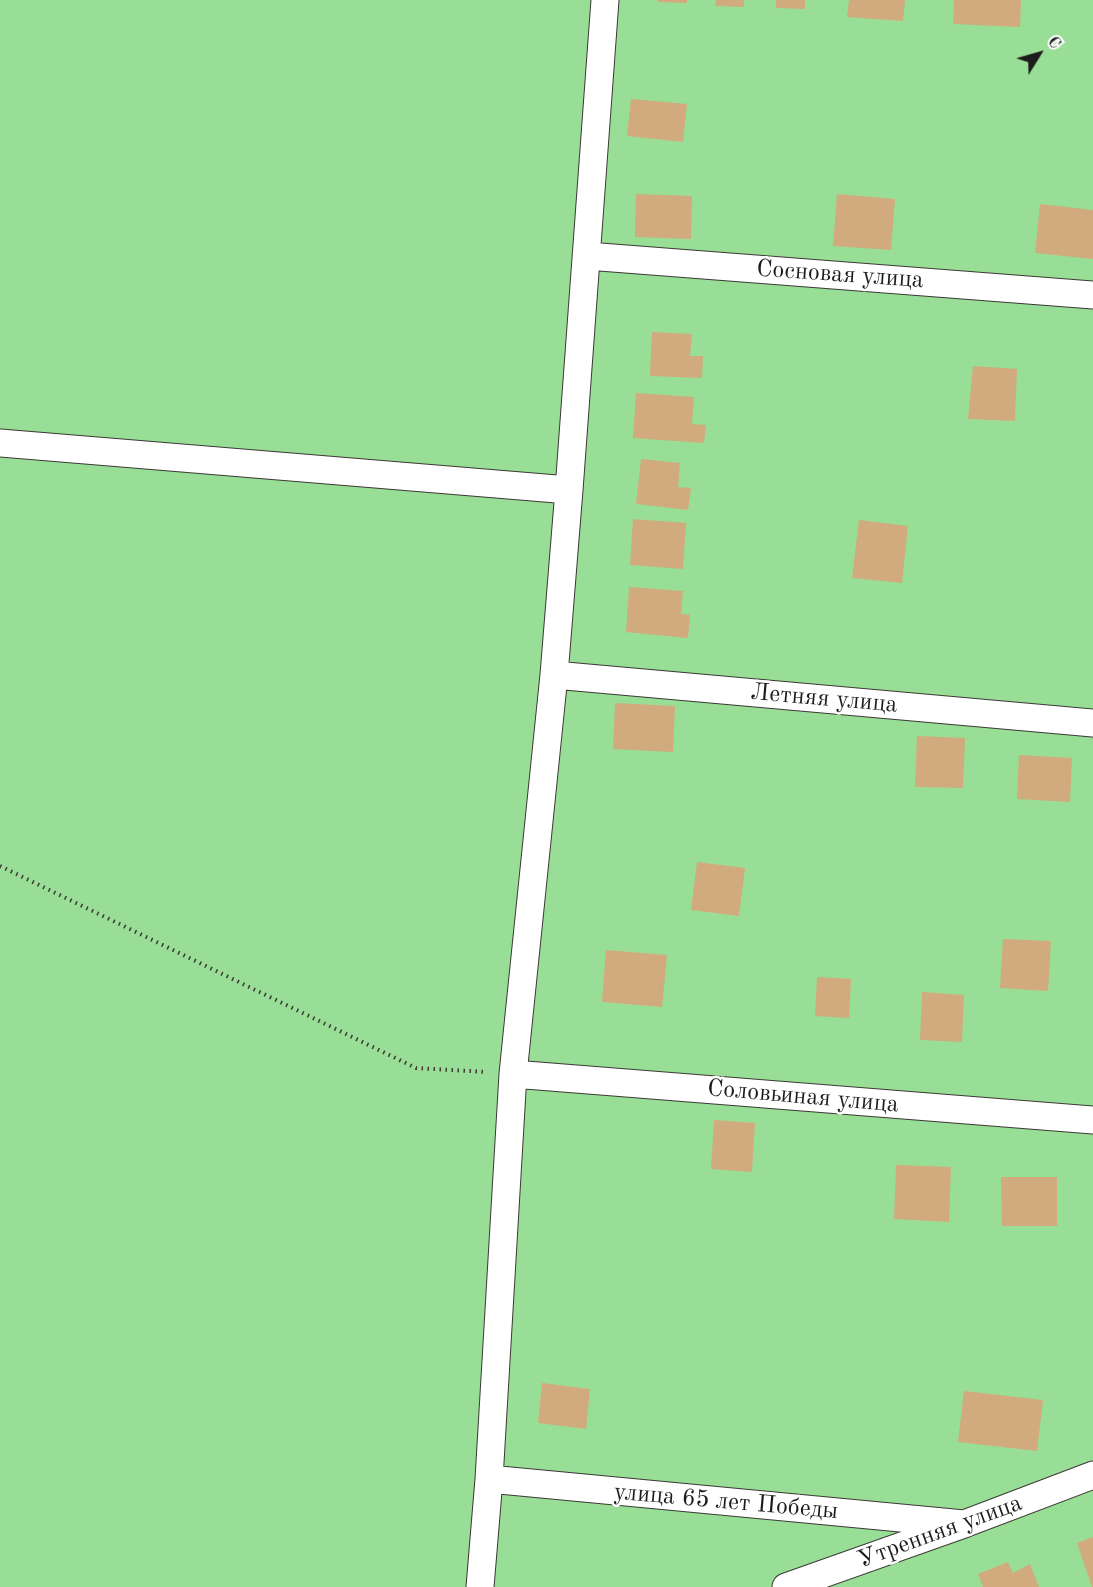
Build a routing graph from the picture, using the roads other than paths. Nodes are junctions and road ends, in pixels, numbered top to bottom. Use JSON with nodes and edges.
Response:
{"nodes":[{"id":1,"x":605,"y":0,"type":"edge"},
{"id":2,"x":587,"y":256,"type":"junction"},
{"id":3,"x":1093,"y":295,"type":"edge"},
{"id":4,"x":0,"y":443,"type":"edge"},
{"id":5,"x":569,"y":490,"type":"junction"},
{"id":6,"x":554,"y":675,"type":"junction"},
{"id":7,"x":1093,"y":723,"type":"edge"},
{"id":8,"x":513,"y":1074,"type":"junction"},
{"id":9,"x":1093,"y":1120,"type":"edge"},
{"id":10,"x":1093,"y":1475,"type":"edge"},
{"id":11,"x":489,"y":1479,"type":"junction"},
{"id":12,"x":964,"y":1524,"type":"junction"},
{"id":13,"x":480,"y":1587,"type":"edge"},
{"id":14,"x":786,"y":1587,"type":"edge"}],
"edges":[{"from":1,"to":2,"type":"street"},
{"from":2,"to":3,"type":"street","name":"Сосновая улица"},
{"from":2,"to":5,"type":"street"},
{"from":4,"to":5,"type":"street"},
{"from":5,"to":6,"type":"street"},
{"from":6,"to":7,"type":"street","name":"Летняя улица"},
{"from":6,"to":8,"type":"street"},
{"from":8,"to":9,"type":"street","name":"Соловьиная улица"},
{"from":8,"to":11,"type":"street"},
{"from":10,"to":12,"type":"street","name":"Утренняя улица"},
{"from":11,"to":12,"type":"street","name":"улица 65 лет Победы"},
{"from":11,"to":13,"type":"street"},
{"from":12,"to":14,"type":"street","name":"Утренняя улица"}]}
